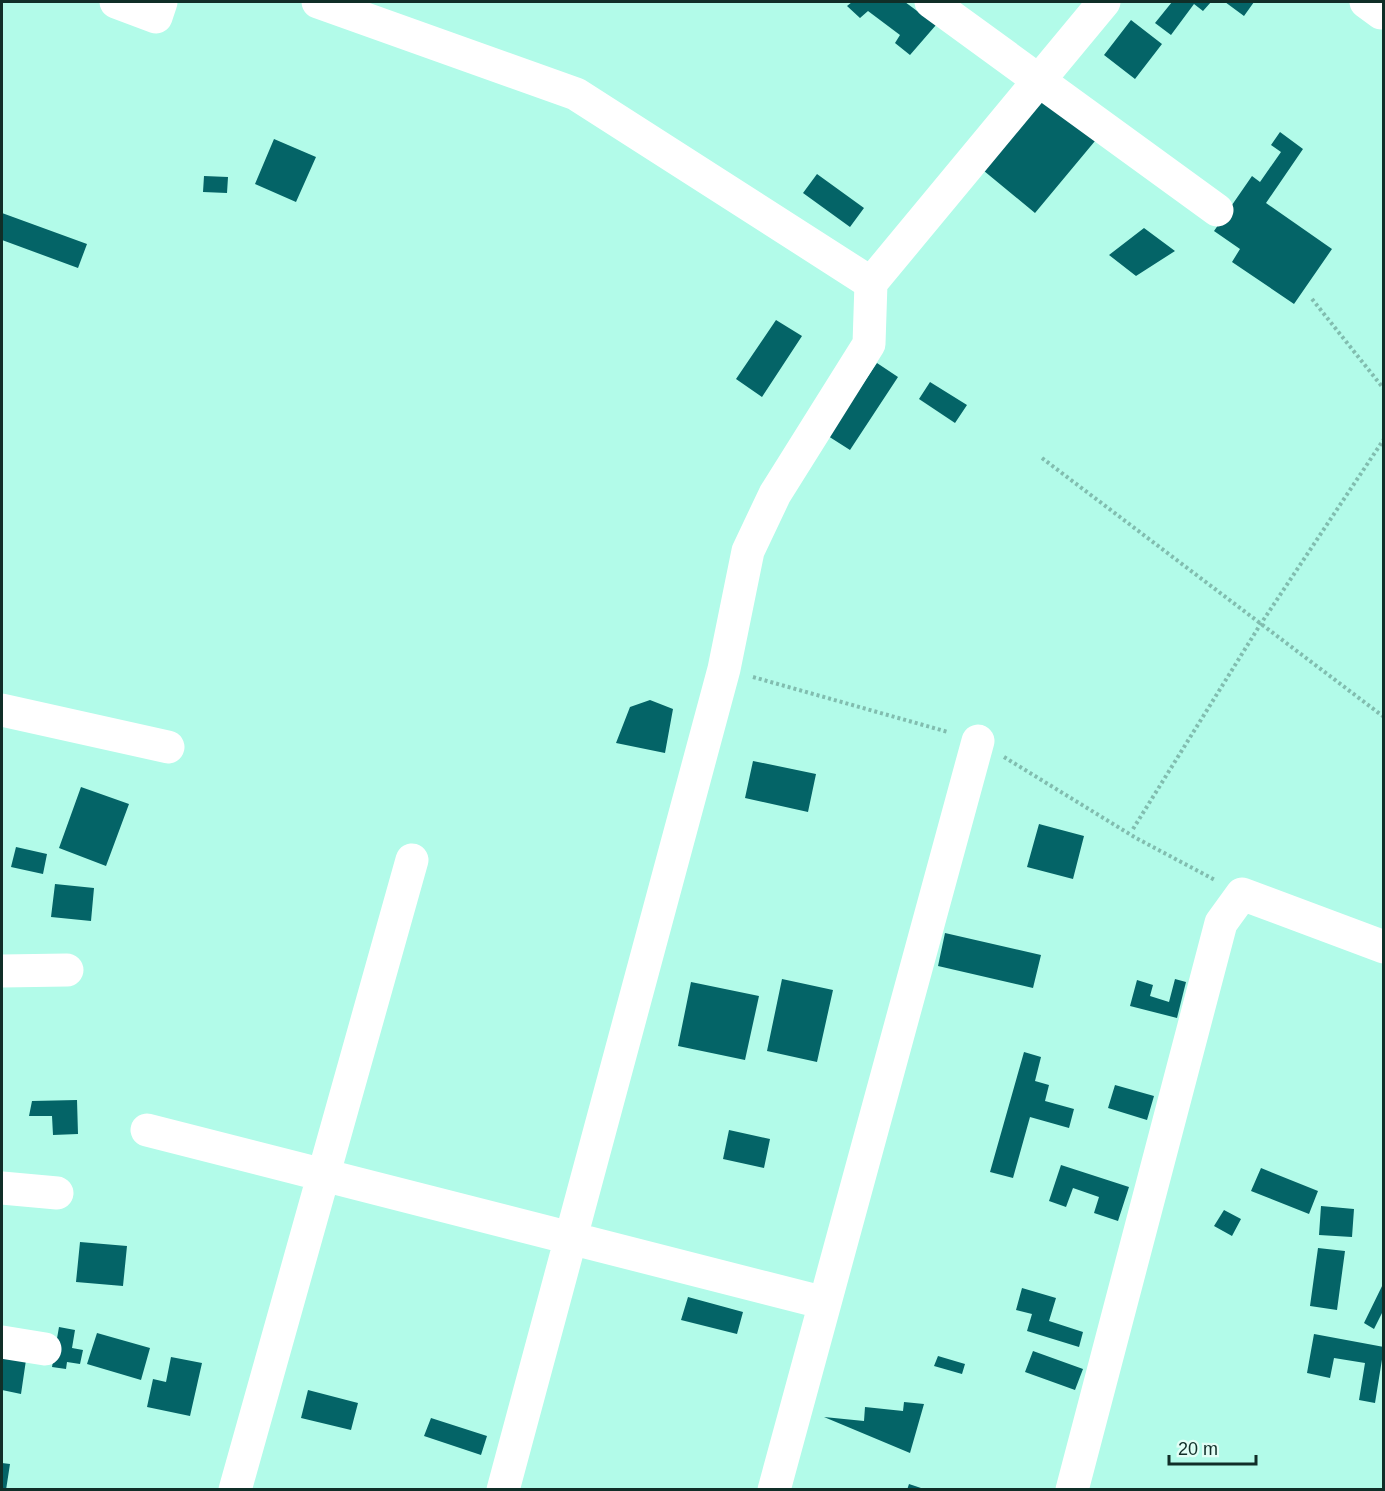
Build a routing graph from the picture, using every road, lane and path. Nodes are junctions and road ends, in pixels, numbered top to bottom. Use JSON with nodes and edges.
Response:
{"nodes":[{"id":1,"x":116,"y":2,"type":"edge"},
{"id":2,"x":161,"y":2,"type":"edge"},
{"id":3,"x":318,"y":2,"type":"edge"},
{"id":4,"x":932,"y":2,"type":"edge"},
{"id":5,"x":1104,"y":2,"type":"edge"},
{"id":6,"x":1039,"y":80,"type":"junction"},
{"id":7,"x":1216,"y":210,"type":"dead end"},
{"id":8,"x":871,"y":283,"type":"junction"},
{"id":9,"x":1312,"y":298,"type":"dead end"},
{"id":10,"x":1383,"y":389,"type":"edge"},
{"id":11,"x":1383,"y":439,"type":"edge"},
{"id":12,"x":1042,"y":458,"type":"dead end"},
{"id":13,"x":1260,"y":625,"type":"junction"},
{"id":14,"x":2,"y":710,"type":"edge"},
{"id":15,"x":1383,"y":717,"type":"edge"},
{"id":16,"x":978,"y":741,"type":"dead end"},
{"id":17,"x":168,"y":747,"type":"dead end"},
{"id":18,"x":1133,"y":829,"type":"dead end"},
{"id":19,"x":412,"y":860,"type":"dead end"},
{"id":20,"x":1383,"y":947,"type":"edge"},
{"id":21,"x":67,"y":970,"type":"dead end"},
{"id":22,"x":2,"y":971,"type":"edge"},
{"id":23,"x":147,"y":1130,"type":"dead end"},
{"id":24,"x":324,"y":1175,"type":"junction"},
{"id":25,"x":2,"y":1188,"type":"edge"},
{"id":26,"x":57,"y":1193,"type":"dead end"},
{"id":27,"x":570,"y":1239,"type":"junction"},
{"id":28,"x":825,"y":1303,"type":"junction"},
{"id":29,"x":2,"y":1342,"type":"edge"},
{"id":30,"x":45,"y":1349,"type":"dead end"},
{"id":31,"x":235,"y":1490,"type":"edge"},
{"id":32,"x":503,"y":1490,"type":"edge"},
{"id":33,"x":774,"y":1490,"type":"edge"},
{"id":34,"x":1072,"y":1490,"type":"edge"}],
"edges":[{"from":1,"to":2,"type":"street"},
{"from":3,"to":8,"type":"street"},
{"from":4,"to":6,"type":"street"},
{"from":5,"to":6,"type":"street"},
{"from":6,"to":7,"type":"street"},
{"from":6,"to":8,"type":"street"},
{"from":8,"to":27,"type":"street"},
{"from":9,"to":10,"type":"path"},
{"from":11,"to":13,"type":"path"},
{"from":12,"to":13,"type":"path"},
{"from":13,"to":15,"type":"path"},
{"from":13,"to":18,"type":"path"},
{"from":14,"to":17,"type":"street"},
{"from":16,"to":28,"type":"street"},
{"from":19,"to":24,"type":"street"},
{"from":20,"to":34,"type":"street"},
{"from":21,"to":22,"type":"street"},
{"from":23,"to":24,"type":"street"},
{"from":24,"to":27,"type":"street"},
{"from":24,"to":31,"type":"street"},
{"from":25,"to":26,"type":"street"},
{"from":27,"to":28,"type":"street"},
{"from":27,"to":32,"type":"street"},
{"from":28,"to":33,"type":"street"},
{"from":29,"to":30,"type":"street"}]}
